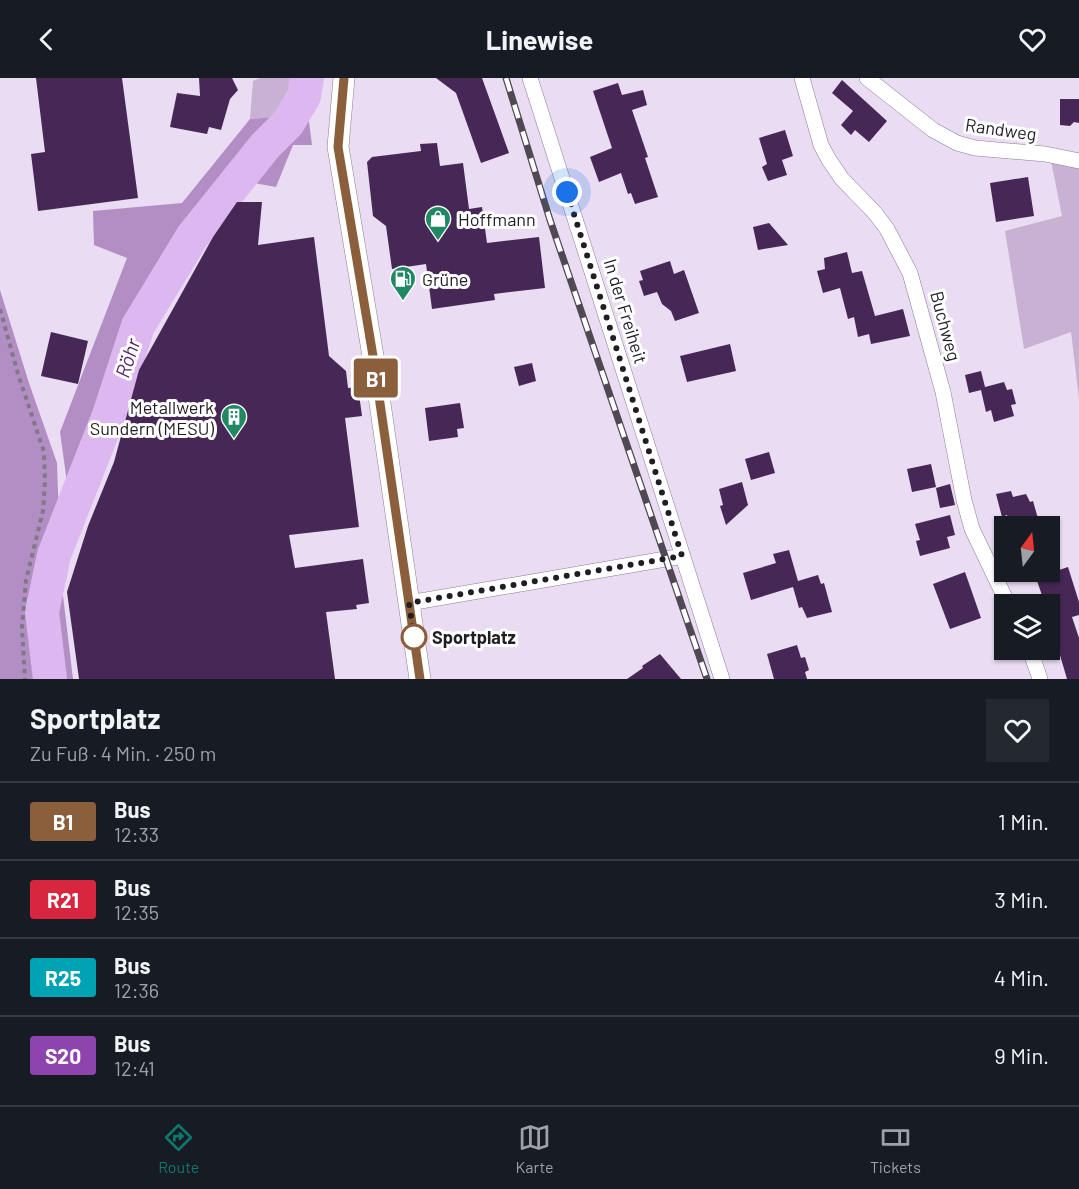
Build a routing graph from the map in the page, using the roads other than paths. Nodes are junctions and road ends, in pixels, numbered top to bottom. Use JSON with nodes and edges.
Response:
{"nodes":[{"id":1,"x":344,"y":78,"type":"edge"},
{"id":2,"x":530,"y":78,"type":"edge"},
{"id":3,"x":802,"y":78,"type":"edge"},
{"id":4,"x":867,"y":78,"type":"edge"},
{"id":5,"x":1079,"y":161,"type":"edge"},
{"id":6,"x":682,"y":556,"type":"junction"},
{"id":7,"x":1003,"y":594,"type":"edge"},
{"id":8,"x":409,"y":603,"type":"junction"},
{"id":9,"x":1033,"y":660,"type":"edge"},
{"id":10,"x":420,"y":679,"type":"edge"},
{"id":11,"x":722,"y":679,"type":"edge"},
{"id":12,"x":1040,"y":679,"type":"edge"}],
"edges":[{"from":1,"to":8,"type":"main road"},
{"from":2,"to":6,"type":"street","name":"In der Freiheit"},
{"from":3,"to":7,"type":"street","name":"Buchweg"},
{"from":4,"to":5,"type":"street","name":"Randweg"},
{"from":6,"to":8,"type":"street"},
{"from":6,"to":11,"type":"street","name":"In der Freiheit"},
{"from":8,"to":10,"type":"main road"},
{"from":9,"to":12,"type":"street"}]}
